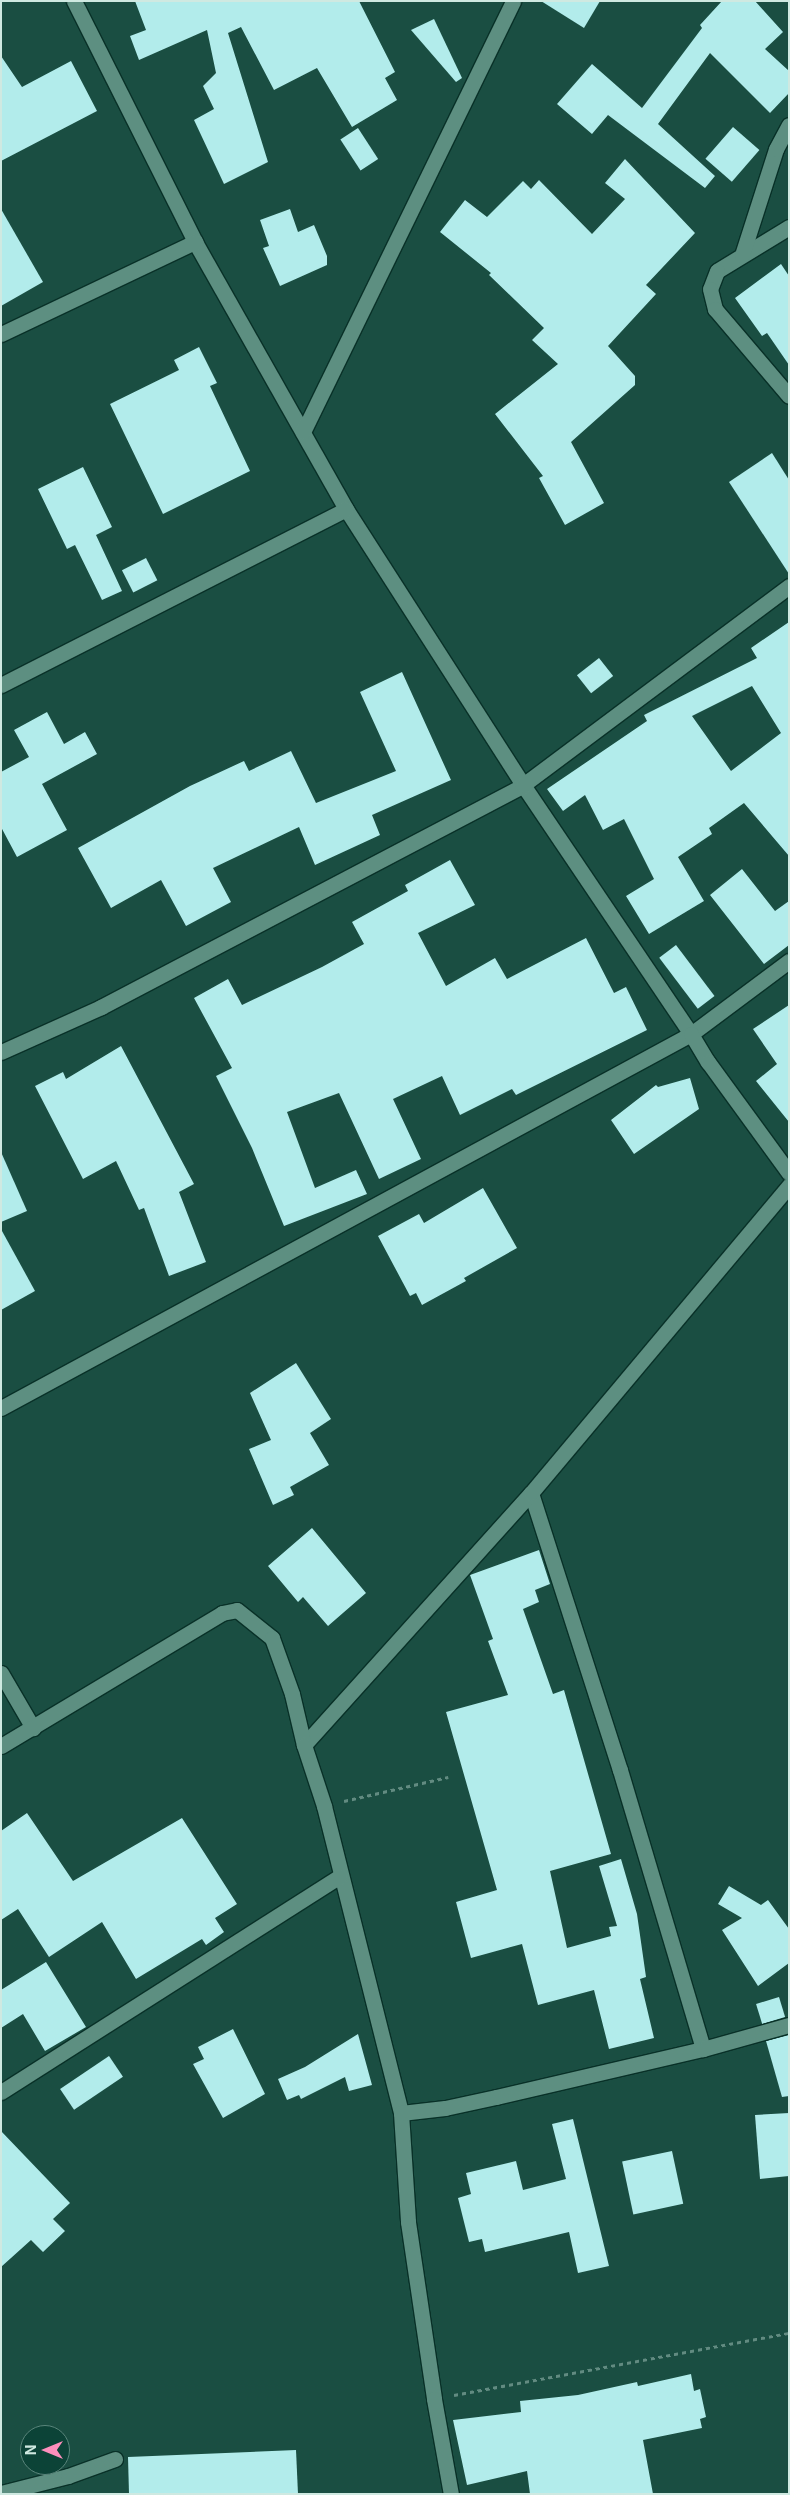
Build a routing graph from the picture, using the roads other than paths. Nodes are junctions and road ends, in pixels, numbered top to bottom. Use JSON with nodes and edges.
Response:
{"nodes":[{"id":1,"x":74,"y":1,"type":"edge"},
{"id":2,"x":513,"y":1,"type":"edge"},
{"id":3,"x":789,"y":125,"type":"edge"},
{"id":4,"x":789,"y":226,"type":"edge"},
{"id":5,"x":195,"y":242,"type":"junction"},
{"id":6,"x":742,"y":255,"type":"junction"},
{"id":7,"x":1,"y":334,"type":"edge"},
{"id":8,"x":789,"y":396,"type":"edge"},
{"id":9,"x":303,"y":432,"type":"junction"},
{"id":10,"x":346,"y":509,"type":"junction"},
{"id":11,"x":789,"y":586,"type":"edge"},
{"id":12,"x":1,"y":685,"type":"edge"},
{"id":13,"x":523,"y":785,"type":"junction"},
{"id":14,"x":789,"y":961,"type":"edge"},
{"id":15,"x":691,"y":1034,"type":"junction"},
{"id":16,"x":1,"y":1052,"type":"edge"},
{"id":17,"x":789,"y":1173,"type":"edge"},
{"id":18,"x":789,"y":1184,"type":"edge"},
{"id":19,"x":1,"y":1408,"type":"edge"},
{"id":20,"x":531,"y":1493,"type":"junction"},
{"id":21,"x":1,"y":1673,"type":"edge"},
{"id":22,"x":33,"y":1728,"type":"junction"},
{"id":23,"x":304,"y":1745,"type":"junction"},
{"id":24,"x":1,"y":1746,"type":"edge"},
{"id":25,"x":340,"y":1876,"type":"junction"},
{"id":26,"x":789,"y":2025,"type":"edge"},
{"id":27,"x":703,"y":2049,"type":"junction"},
{"id":28,"x":1,"y":2092,"type":"edge"},
{"id":29,"x":401,"y":2112,"type":"junction"},
{"id":30,"x":115,"y":2459,"type":"dead end"},
{"id":31,"x":1,"y":2492,"type":"edge"},
{"id":32,"x":451,"y":2494,"type":"edge"}],
"edges":[{"from":1,"to":5,"type":"street"},
{"from":2,"to":9,"type":"street"},
{"from":3,"to":6,"type":"street"},
{"from":4,"to":6,"type":"street"},
{"from":5,"to":7,"type":"street"},
{"from":5,"to":9,"type":"street"},
{"from":6,"to":8,"type":"street"},
{"from":9,"to":10,"type":"street"},
{"from":10,"to":12,"type":"street"},
{"from":10,"to":13,"type":"street"},
{"from":11,"to":13,"type":"street"},
{"from":13,"to":15,"type":"street"},
{"from":13,"to":16,"type":"street"},
{"from":14,"to":15,"type":"street"},
{"from":15,"to":17,"type":"street"},
{"from":15,"to":19,"type":"street"},
{"from":18,"to":20,"type":"street"},
{"from":20,"to":23,"type":"street"},
{"from":20,"to":27,"type":"street"},
{"from":21,"to":22,"type":"street"},
{"from":22,"to":23,"type":"street"},
{"from":22,"to":24,"type":"street"},
{"from":23,"to":25,"type":"street"},
{"from":25,"to":28,"type":"street"},
{"from":25,"to":29,"type":"street"},
{"from":26,"to":27,"type":"street"},
{"from":27,"to":29,"type":"street"},
{"from":29,"to":32,"type":"street"},
{"from":30,"to":31,"type":"street"}]}
